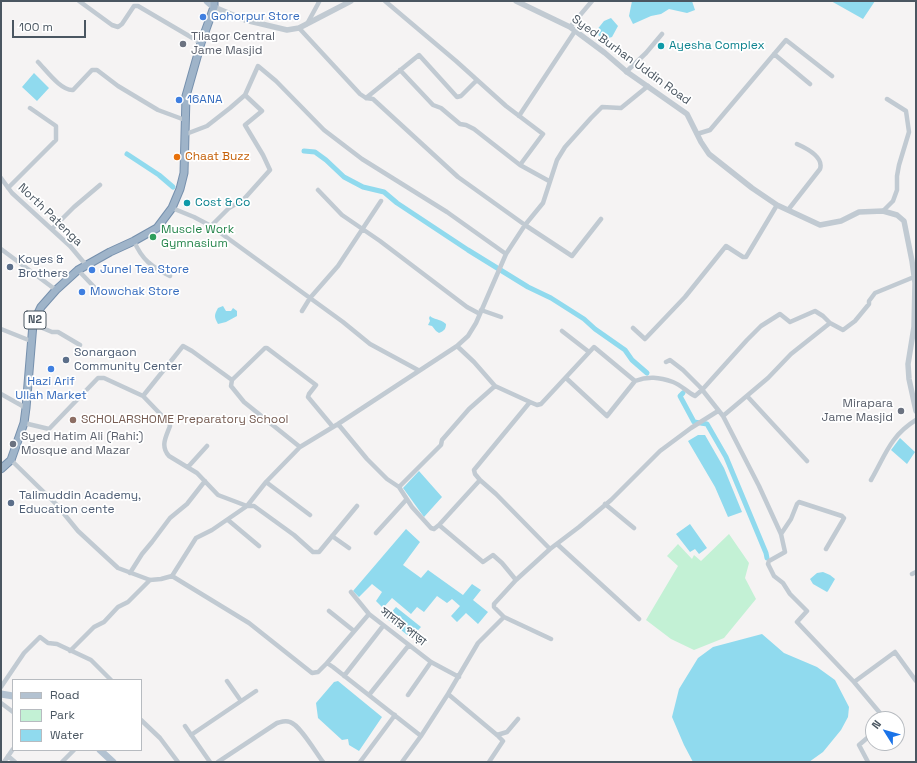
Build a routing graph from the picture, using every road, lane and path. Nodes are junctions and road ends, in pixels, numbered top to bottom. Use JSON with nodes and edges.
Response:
{"nodes":[{"id":1,"x":79,"y":1,"type":"edge"},
{"id":2,"x":207,"y":1,"type":"edge"},
{"id":3,"x":318,"y":1,"type":"edge"},
{"id":4,"x":351,"y":1,"type":"edge"},
{"id":5,"x":385,"y":1,"type":"edge"},
{"id":6,"x":516,"y":1,"type":"edge"},
{"id":7,"x":592,"y":1,"type":"edge"},
{"id":8,"x":214,"y":4,"type":"edge"},
{"id":9,"x":307,"y":24,"type":"junction"},
{"id":10,"x":299,"y":28,"type":"junction"},
{"id":11,"x":572,"y":29,"type":"junction"},
{"id":12,"x":662,"y":34,"type":"dead end"},
{"id":13,"x":200,"y":43,"type":"junction"},
{"id":14,"x":774,"y":54,"type":"junction"},
{"id":15,"x":38,"y":62,"type":"dead end"},
{"id":16,"x":400,"y":70,"type":"junction"},
{"id":17,"x":626,"y":72,"type":"junction"},
{"id":18,"x":832,"y":76,"type":"dead end"},
{"id":19,"x":476,"y":80,"type":"junction"},
{"id":20,"x":810,"y":84,"type":"dead end"},
{"id":21,"x":648,"y":86,"type":"junction"},
{"id":22,"x":245,"y":95,"type":"junction"},
{"id":23,"x":366,"y":98,"type":"junction"},
{"id":24,"x":887,"y":99,"type":"dead end"},
{"id":25,"x":30,"y":108,"type":"dead end"},
{"id":26,"x":519,"y":116,"type":"junction"},
{"id":27,"x":185,"y":120,"type":"junction"},
{"id":28,"x":186,"y":134,"type":"junction"},
{"id":29,"x":697,"y":134,"type":"junction"},
{"id":30,"x":796,"y":144,"type":"dead end"},
{"id":31,"x":520,"y":165,"type":"junction"},
{"id":32,"x":1,"y":178,"type":"edge"},
{"id":33,"x":549,"y":181,"type":"junction"},
{"id":34,"x":100,"y":185,"type":"dead end"},
{"id":35,"x":8,"y":188,"type":"junction"},
{"id":36,"x":318,"y":190,"type":"dead end"},
{"id":37,"x":381,"y":201,"type":"dead end"},
{"id":38,"x":777,"y":205,"type":"junction"},
{"id":39,"x":172,"y":208,"type":"junction"},
{"id":40,"x":788,"y":210,"type":"junction"},
{"id":41,"x":883,"y":211,"type":"junction"},
{"id":42,"x":601,"y":219,"type":"dead end"},
{"id":43,"x":525,"y":225,"type":"junction"},
{"id":44,"x":211,"y":226,"type":"junction"},
{"id":45,"x":52,"y":229,"type":"junction"},
{"id":46,"x":363,"y":229,"type":"junction"},
{"id":47,"x":134,"y":241,"type":"junction"},
{"id":48,"x":1,"y":249,"type":"edge"},
{"id":49,"x":506,"y":254,"type":"junction"},
{"id":50,"x":914,"y":260,"type":"edge"},
{"id":51,"x":86,"y":265,"type":"junction"},
{"id":52,"x":78,"y":270,"type":"junction"},
{"id":53,"x":170,"y":276,"type":"dead end"},
{"id":54,"x":914,"y":276,"type":"junction"},
{"id":55,"x":56,"y":290,"type":"junction"},
{"id":56,"x":98,"y":290,"type":"dead end"},
{"id":57,"x":310,"y":298,"type":"junction"},
{"id":58,"x":302,"y":311,"type":"dead end"},
{"id":59,"x":480,"y":312,"type":"junction"},
{"id":60,"x":501,"y":317,"type":"dead end"},
{"id":61,"x":830,"y":323,"type":"junction"},
{"id":62,"x":33,"y":324,"type":"junction"},
{"id":63,"x":632,"y":328,"type":"dead end"},
{"id":64,"x":1,"y":329,"type":"edge"},
{"id":65,"x":562,"y":331,"type":"dead end"},
{"id":66,"x":31,"y":341,"type":"junction"},
{"id":67,"x":80,"y":345,"type":"dead end"},
{"id":68,"x":457,"y":346,"type":"junction"},
{"id":69,"x":589,"y":352,"type":"junction"},
{"id":70,"x":666,"y":362,"type":"dead end"},
{"id":71,"x":418,"y":370,"type":"junction"},
{"id":72,"x":566,"y":378,"type":"junction"},
{"id":73,"x":232,"y":380,"type":"junction"},
{"id":74,"x":635,"y":381,"type":"junction"},
{"id":75,"x":496,"y":386,"type":"junction"},
{"id":76,"x":702,"y":390,"type":"junction"},
{"id":77,"x":1,"y":394,"type":"edge"},
{"id":78,"x":144,"y":396,"type":"junction"},
{"id":79,"x":748,"y":396,"type":"junction"},
{"id":80,"x":915,"y":401,"type":"edge"},
{"id":81,"x":530,"y":402,"type":"junction"},
{"id":82,"x":26,"y":408,"type":"junction"},
{"id":83,"x":718,"y":411,"type":"junction"},
{"id":84,"x":916,"y":411,"type":"edge"},
{"id":85,"x":723,"y":416,"type":"junction"},
{"id":86,"x":916,"y":420,"type":"edge"},
{"id":87,"x":24,"y":424,"type":"junction"},
{"id":88,"x":338,"y":424,"type":"junction"},
{"id":89,"x":333,"y":427,"type":"junction"},
{"id":90,"x":207,"y":446,"type":"dead end"},
{"id":91,"x":300,"y":447,"type":"junction"},
{"id":92,"x":11,"y":460,"type":"junction"},
{"id":93,"x":807,"y":461,"type":"dead end"},
{"id":94,"x":188,"y":467,"type":"junction"},
{"id":95,"x":1,"y":469,"type":"edge"},
{"id":96,"x":480,"y":480,"type":"junction"},
{"id":97,"x":871,"y":480,"type":"dead end"},
{"id":98,"x":205,"y":481,"type":"junction"},
{"id":99,"x":266,"y":482,"type":"junction"},
{"id":100,"x":399,"y":487,"type":"junction"},
{"id":101,"x":406,"y":500,"type":"junction"},
{"id":102,"x":606,"y":504,"type":"junction"},
{"id":103,"x":247,"y":506,"type":"junction"},
{"id":104,"x":357,"y":506,"type":"dead end"},
{"id":105,"x":310,"y":515,"type":"dead end"},
{"id":106,"x":228,"y":520,"type":"junction"},
{"id":107,"x":439,"y":526,"type":"junction"},
{"id":108,"x":634,"y":528,"type":"dead end"},
{"id":109,"x":376,"y":533,"type":"dead end"},
{"id":110,"x":781,"y":534,"type":"junction"},
{"id":111,"x":332,"y":536,"type":"junction"},
{"id":112,"x":557,"y":544,"type":"junction"},
{"id":113,"x":258,"y":546,"type":"dead end"},
{"id":114,"x":349,"y":548,"type":"dead end"},
{"id":115,"x":550,"y":549,"type":"junction"},
{"id":116,"x":826,"y":550,"type":"dead end"},
{"id":117,"x":130,"y":573,"type":"junction"},
{"id":118,"x":172,"y":576,"type":"junction"},
{"id":119,"x":150,"y":580,"type":"junction"},
{"id":120,"x":516,"y":580,"type":"junction"},
{"id":121,"x":351,"y":592,"type":"dead end"},
{"id":122,"x":329,"y":611,"type":"dead end"},
{"id":123,"x":369,"y":614,"type":"junction"},
{"id":124,"x":504,"y":617,"type":"junction"},
{"id":125,"x":639,"y":619,"type":"dead end"},
{"id":126,"x":383,"y":626,"type":"junction"},
{"id":127,"x":354,"y":630,"type":"junction"},
{"id":128,"x":551,"y":639,"type":"dead end"},
{"id":129,"x":409,"y":645,"type":"junction"},
{"id":130,"x":70,"y":651,"type":"junction"},
{"id":131,"x":430,"y":662,"type":"junction"},
{"id":132,"x":327,"y":663,"type":"junction"},
{"id":133,"x":344,"y":676,"type":"junction"},
{"id":134,"x":459,"y":677,"type":"junction"},
{"id":135,"x":110,"y":679,"type":"edge"},
{"id":136,"x":227,"y":681,"type":"dead end"},
{"id":137,"x":916,"y":681,"type":"edge"},
{"id":138,"x":854,"y":682,"type":"junction"},
{"id":139,"x":1,"y":687,"type":"edge"},
{"id":140,"x":256,"y":691,"type":"dead end"},
{"id":141,"x":1,"y":694,"type":"edge"},
{"id":142,"x":448,"y":694,"type":"junction"},
{"id":143,"x":369,"y":695,"type":"junction"},
{"id":144,"x":408,"y":695,"type":"dead end"},
{"id":145,"x":12,"y":696,"type":"edge"},
{"id":146,"x":241,"y":701,"type":"junction"},
{"id":147,"x":1,"y":703,"type":"edge"},
{"id":148,"x":12,"y":711,"type":"edge"},
{"id":149,"x":878,"y":711,"type":"edge"},
{"id":150,"x":395,"y":715,"type":"junction"},
{"id":151,"x":518,"y":719,"type":"dead end"},
{"id":152,"x":142,"y":721,"type":"edge"},
{"id":153,"x":185,"y":726,"type":"dead end"},
{"id":154,"x":497,"y":734,"type":"junction"},
{"id":155,"x":191,"y":735,"type":"junction"},
{"id":156,"x":421,"y":736,"type":"junction"},
{"id":157,"x":865,"y":739,"type":"edge"},
{"id":158,"x":12,"y":750,"type":"edge"},
{"id":159,"x":73,"y":751,"type":"edge"},
{"id":160,"x":101,"y":751,"type":"edge"},
{"id":161,"x":8,"y":756,"type":"junction"},
{"id":162,"x":4,"y":762,"type":"edge"},
{"id":163,"x":15,"y":762,"type":"edge"},
{"id":164,"x":62,"y":762,"type":"edge"},
{"id":165,"x":113,"y":762,"type":"edge"},
{"id":166,"x":178,"y":762,"type":"edge"},
{"id":167,"x":210,"y":762,"type":"edge"},
{"id":168,"x":218,"y":762,"type":"edge"},
{"id":169,"x":323,"y":762,"type":"edge"},
{"id":170,"x":360,"y":762,"type":"edge"},
{"id":171,"x":402,"y":762,"type":"edge"},
{"id":172,"x":489,"y":762,"type":"edge"},
{"id":173,"x":868,"y":762,"type":"edge"}],
"edges":[{"from":1,"to":13,"type":"street"},
{"from":2,"to":8,"type":"main road"},
{"from":3,"to":9,"type":"street"},
{"from":4,"to":9,"type":"street"},
{"from":5,"to":19,"type":"street"},
{"from":6,"to":11,"type":"street","name":"Syed Burhan Uddin Road"},
{"from":7,"to":11,"type":"street"},
{"from":8,"to":10,"type":"street"},
{"from":8,"to":13,"type":"highway","number":"N2"},
{"from":9,"to":10,"type":"street"},
{"from":10,"to":23,"type":"street"},
{"from":11,"to":17,"type":"street","name":"Syed Burhan Uddin Road"},
{"from":11,"to":26,"type":"street"},
{"from":12,"to":17,"type":"street"},
{"from":13,"to":27,"type":"highway","number":"N2"},
{"from":14,"to":18,"type":"street"},
{"from":14,"to":20,"type":"street"},
{"from":14,"to":29,"type":"street"},
{"from":15,"to":27,"type":"street"},
{"from":16,"to":19,"type":"street"},
{"from":16,"to":23,"type":"street"},
{"from":16,"to":31,"type":"street"},
{"from":17,"to":21,"type":"street","name":"Syed Burhan Uddin Road"},
{"from":19,"to":26,"type":"street"},
{"from":21,"to":29,"type":"street","name":"Syed Burhan Uddin Road"},
{"from":21,"to":33,"type":"street"},
{"from":22,"to":28,"type":"street"},
{"from":22,"to":44,"type":"street"},
{"from":22,"to":49,"type":"street"},
{"from":23,"to":43,"type":"street"},
{"from":24,"to":41,"type":"street"},
{"from":25,"to":35,"type":"street"},
{"from":26,"to":31,"type":"street"},
{"from":27,"to":28,"type":"highway","number":"N2"},
{"from":28,"to":39,"type":"highway","number":"N2"},
{"from":29,"to":38,"type":"street","name":"Syed Burhan Uddin Road"},
{"from":30,"to":40,"type":"street"},
{"from":31,"to":33,"type":"street"},
{"from":32,"to":35,"type":"street","name":"North Patenga"},
{"from":33,"to":43,"type":"street"},
{"from":34,"to":45,"type":"street"},
{"from":35,"to":45,"type":"street","name":"North Patenga"},
{"from":36,"to":46,"type":"street"},
{"from":37,"to":46,"type":"street"},
{"from":38,"to":40,"type":"street","name":"Syed Burhan Uddin Road"},
{"from":38,"to":63,"type":"street"},
{"from":39,"to":44,"type":"street"},
{"from":39,"to":47,"type":"highway","number":"N2"},
{"from":40,"to":41,"type":"street","name":"Syed Burhan Uddin Road"},
{"from":41,"to":50,"type":"street","name":"Syed Burhan Uddin Road"},
{"from":42,"to":43,"type":"street"},
{"from":43,"to":49,"type":"street"},
{"from":44,"to":57,"type":"street"},
{"from":45,"to":51,"type":"street","name":"North Patenga"},
{"from":46,"to":57,"type":"street"},
{"from":46,"to":59,"type":"street"},
{"from":47,"to":51,"type":"highway","number":"N2"},
{"from":47,"to":53,"type":"street"},
{"from":48,"to":55,"type":"street"},
{"from":49,"to":59,"type":"street"},
{"from":50,"to":54,"type":"street","name":"Syed Burhan Uddin Road"},
{"from":51,"to":52,"type":"highway","number":"N2"},
{"from":52,"to":55,"type":"highway","number":"N2"},
{"from":52,"to":56,"type":"street"},
{"from":54,"to":61,"type":"street"},
{"from":54,"to":80,"type":"street","name":"Syed Burhan Uddin Road"},
{"from":55,"to":62,"type":"highway","number":"N2"},
{"from":57,"to":58,"type":"street"},
{"from":57,"to":71,"type":"street"},
{"from":59,"to":60,"type":"street"},
{"from":59,"to":68,"type":"street"},
{"from":61,"to":76,"type":"street"},
{"from":61,"to":79,"type":"street"},
{"from":62,"to":66,"type":"highway","number":"N2"},
{"from":62,"to":67,"type":"street"},
{"from":64,"to":66,"type":"street"},
{"from":65,"to":69,"type":"street"},
{"from":66,"to":82,"type":"highway","number":"N2"},
{"from":68,"to":71,"type":"street"},
{"from":68,"to":75,"type":"street"},
{"from":69,"to":72,"type":"street"},
{"from":69,"to":74,"type":"street"},
{"from":70,"to":76,"type":"street"},
{"from":71,"to":88,"type":"street"},
{"from":72,"to":74,"type":"street"},
{"from":72,"to":81,"type":"street"},
{"from":73,"to":78,"type":"street"},
{"from":73,"to":89,"type":"street"},
{"from":73,"to":91,"type":"street"},
{"from":74,"to":76,"type":"street"},
{"from":75,"to":81,"type":"street"},
{"from":75,"to":100,"type":"street"},
{"from":76,"to":83,"type":"street"},
{"from":77,"to":82,"type":"street"},
{"from":78,"to":87,"type":"street"},
{"from":78,"to":94,"type":"street"},
{"from":79,"to":85,"type":"street"},
{"from":79,"to":93,"type":"street"},
{"from":80,"to":84,"type":"street","name":"Syed Burhan Uddin Road"},
{"from":81,"to":96,"type":"street"},
{"from":82,"to":87,"type":"highway","number":"N2"},
{"from":83,"to":85,"type":"street"},
{"from":83,"to":102,"type":"street"},
{"from":85,"to":110,"type":"street"},
{"from":86,"to":97,"type":"street"},
{"from":87,"to":92,"type":"highway","number":"N2"},
{"from":88,"to":89,"type":"street"},
{"from":88,"to":100,"type":"street"},
{"from":89,"to":91,"type":"street"},
{"from":90,"to":94,"type":"street"},
{"from":91,"to":99,"type":"street"},
{"from":92,"to":95,"type":"highway","number":"N2"},
{"from":92,"to":117,"type":"street"},
{"from":94,"to":98,"type":"street"},
{"from":96,"to":107,"type":"street"},
{"from":96,"to":115,"type":"street"},
{"from":98,"to":103,"type":"street"},
{"from":98,"to":117,"type":"street"},
{"from":99,"to":103,"type":"street"},
{"from":99,"to":105,"type":"street"},
{"from":100,"to":101,"type":"street"},
{"from":101,"to":107,"type":"street"},
{"from":101,"to":109,"type":"street"},
{"from":102,"to":108,"type":"street"},
{"from":102,"to":112,"type":"street"},
{"from":103,"to":106,"type":"street"},
{"from":103,"to":111,"type":"street"},
{"from":104,"to":111,"type":"street"},
{"from":106,"to":113,"type":"street"},
{"from":106,"to":118,"type":"street"},
{"from":107,"to":120,"type":"street"},
{"from":110,"to":116,"type":"street"},
{"from":110,"to":138,"type":"street"},
{"from":111,"to":114,"type":"street"},
{"from":112,"to":115,"type":"street"},
{"from":112,"to":125,"type":"street"},
{"from":115,"to":120,"type":"street"},
{"from":117,"to":119,"type":"street"},
{"from":118,"to":119,"type":"street"},
{"from":118,"to":132,"type":"street"},
{"from":119,"to":130,"type":"street"},
{"from":120,"to":124,"type":"street"},
{"from":121,"to":123,"type":"street"},
{"from":122,"to":127,"type":"street"},
{"from":123,"to":126,"type":"street","name":"সাদার পাড়া"},
{"from":123,"to":127,"type":"street","name":"সাদার পাড়া"},
{"from":124,"to":128,"type":"street"},
{"from":124,"to":134,"type":"street"},
{"from":126,"to":129,"type":"street","name":"সাদার পাড়া"},
{"from":126,"to":133,"type":"street"},
{"from":127,"to":132,"type":"street","name":"সাদার পাড়া"},
{"from":129,"to":131,"type":"street","name":"সাদার পাড়া"},
{"from":129,"to":143,"type":"street"},
{"from":130,"to":135,"type":"street"},
{"from":130,"to":139,"type":"street"},
{"from":131,"to":134,"type":"street","name":"সাদার পাড়া"},
{"from":131,"to":144,"type":"street"},
{"from":132,"to":133,"type":"street"},
{"from":133,"to":143,"type":"street"},
{"from":134,"to":142,"type":"street"},
{"from":136,"to":146,"type":"street"},
{"from":137,"to":138,"type":"street"},
{"from":138,"to":149,"type":"street"},
{"from":140,"to":146,"type":"street"},
{"from":141,"to":145,"type":"main road"},
{"from":142,"to":154,"type":"street"},
{"from":142,"to":156,"type":"street"},
{"from":143,"to":150,"type":"street"},
{"from":146,"to":155,"type":"street"},
{"from":147,"to":148,"type":"street"},
{"from":150,"to":156,"type":"street"},
{"from":150,"to":170,"type":"street"},
{"from":151,"to":154,"type":"street"},
{"from":152,"to":166,"type":"street"},
{"from":153,"to":155,"type":"street"},
{"from":154,"to":172,"type":"street"},
{"from":155,"to":167,"type":"street"},
{"from":156,"to":171,"type":"street"},
{"from":157,"to":173,"type":"street"},
{"from":158,"to":161,"type":"street"},
{"from":159,"to":164,"type":"street"},
{"from":160,"to":165,"type":"main road"},
{"from":161,"to":162,"type":"street"},
{"from":161,"to":163,"type":"street"},
{"from":168,"to":169,"type":"street"}]}
